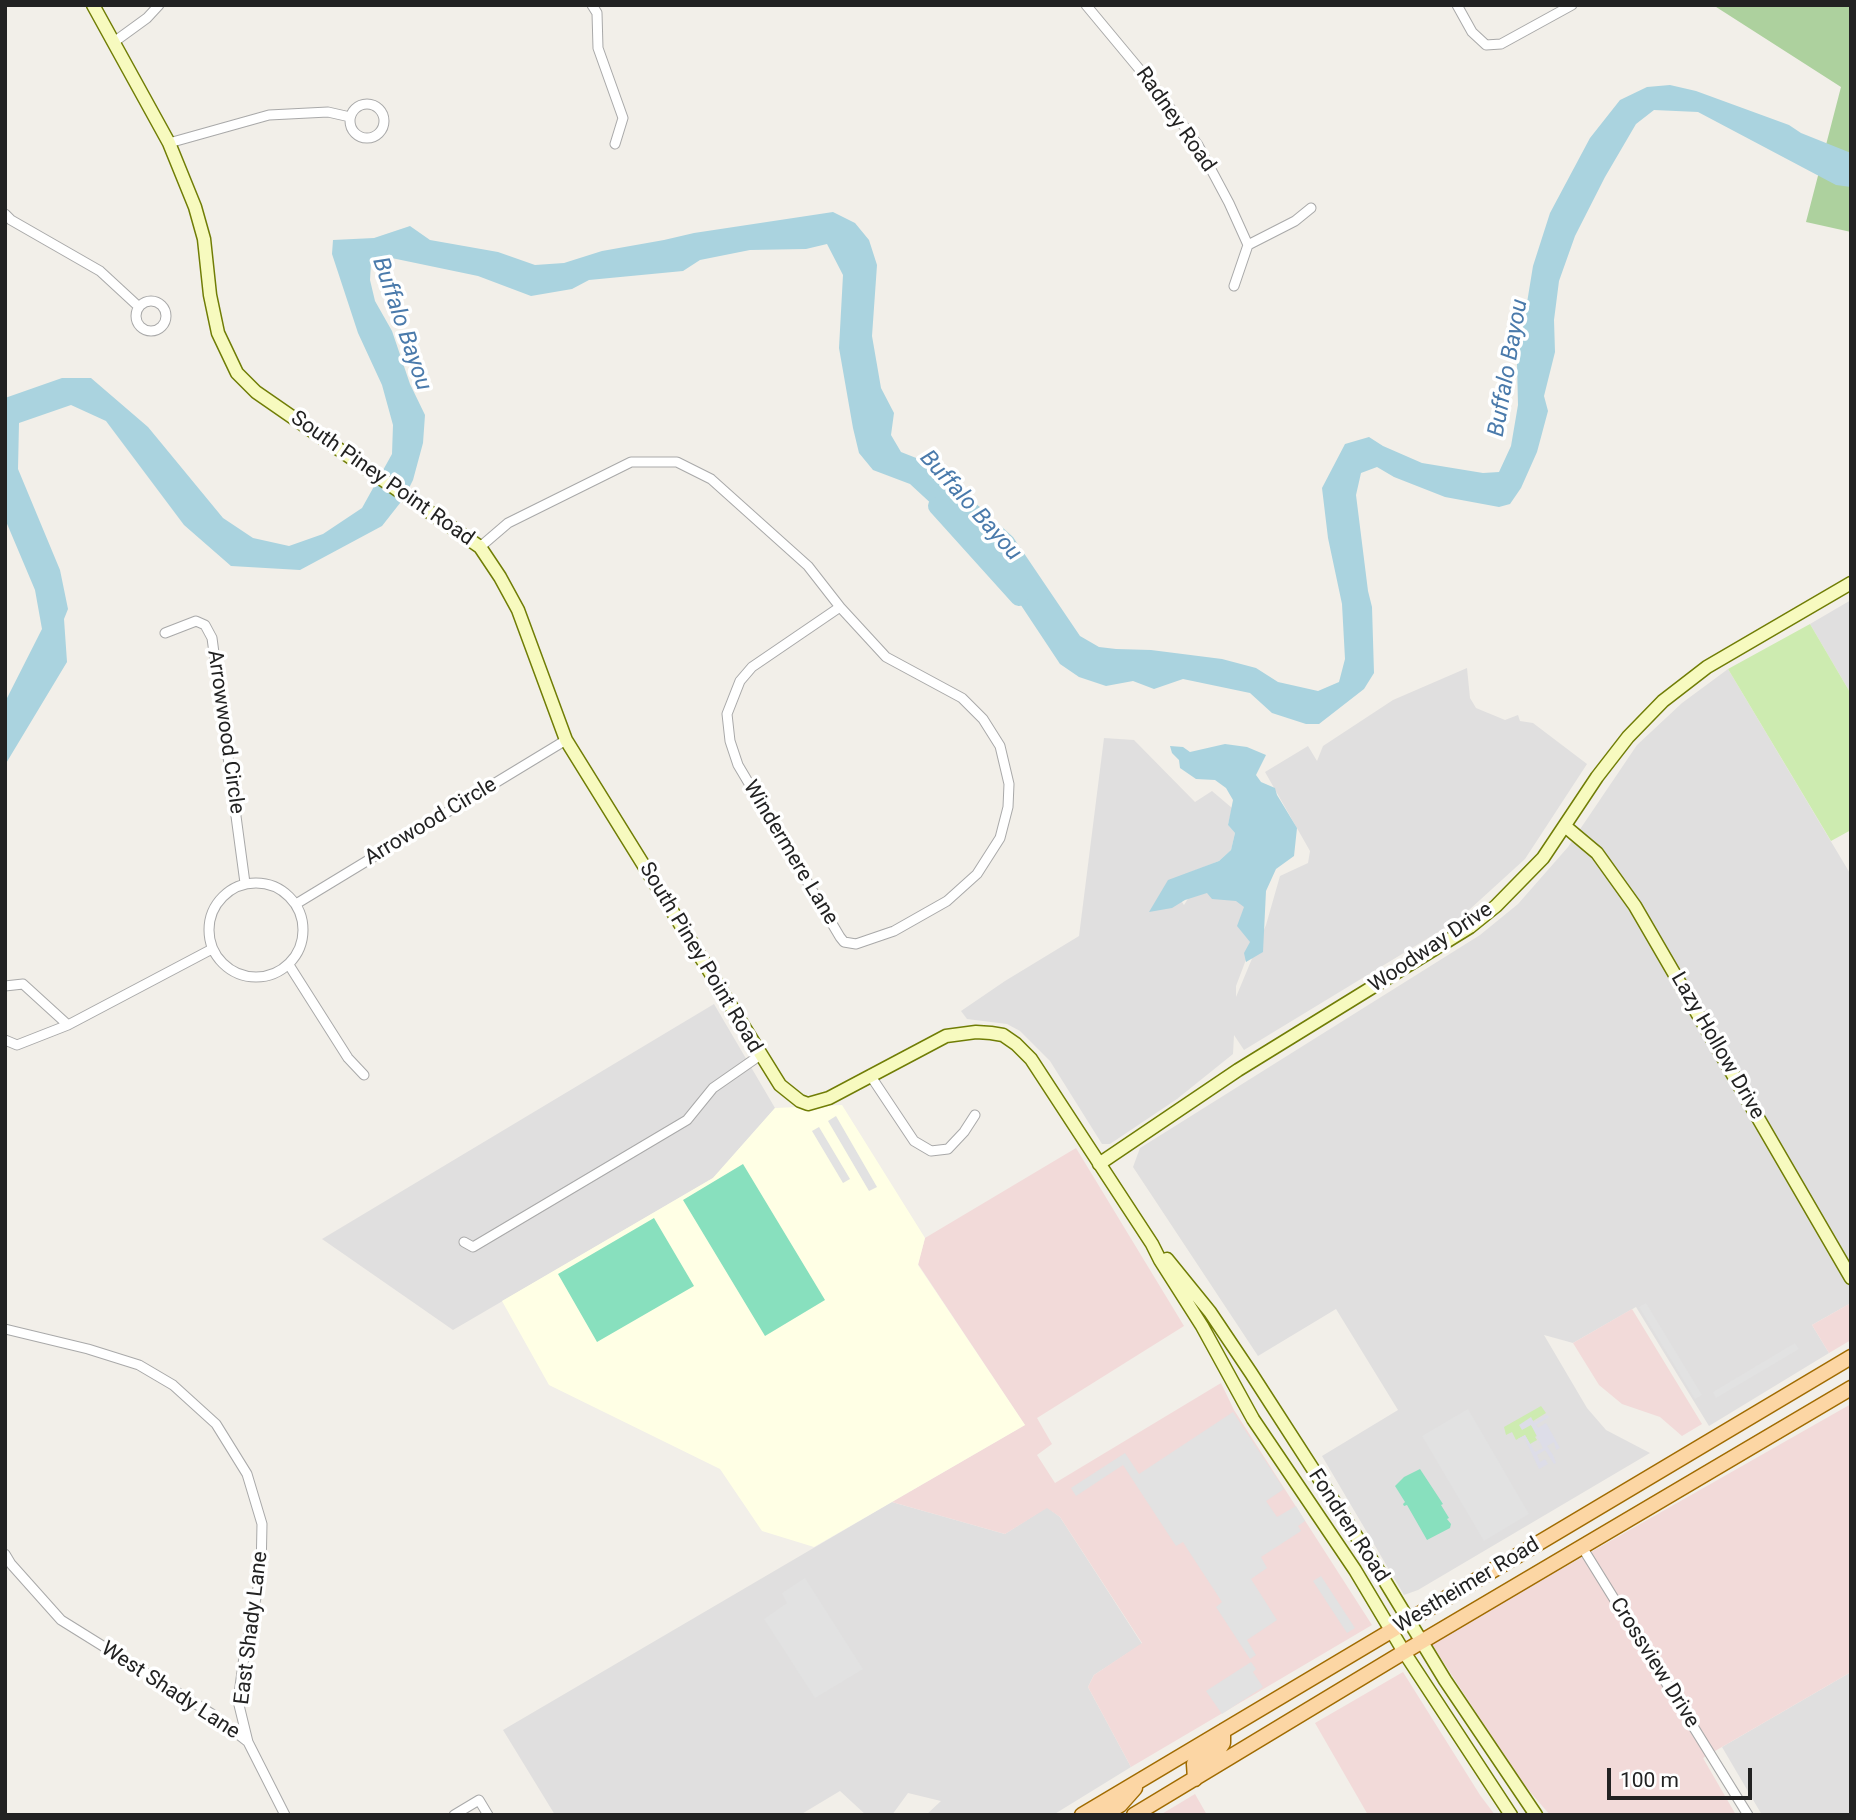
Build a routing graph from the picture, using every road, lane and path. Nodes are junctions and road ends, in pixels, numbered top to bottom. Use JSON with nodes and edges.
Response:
{"nodes":[{"id":1,"x":93,"y":5,"type":"edge"},
{"id":2,"x":159,"y":5,"type":"edge"},
{"id":3,"x":592,"y":5,"type":"edge"},
{"id":4,"x":1086,"y":5,"type":"edge"},
{"id":5,"x":1457,"y":5,"type":"edge"},
{"id":6,"x":1572,"y":5,"type":"edge"},
{"id":7,"x":114,"y":42,"type":"junction"},
{"id":8,"x":350,"y":117,"type":"dead end"},
{"id":9,"x":169,"y":143,"type":"junction"},
{"id":10,"x":615,"y":144,"type":"dead end"},
{"id":11,"x":1311,"y":208,"type":"dead end"},
{"id":12,"x":5,"y":214,"type":"edge"},
{"id":13,"x":1248,"y":244,"type":"junction"},
{"id":14,"x":1234,"y":286,"type":"dead end"},
{"id":15,"x":139,"y":307,"type":"dead end"},
{"id":16,"x":480,"y":547,"type":"junction"},
{"id":17,"x":1851,"y":583,"type":"edge"},
{"id":18,"x":841,"y":607,"type":"junction"},
{"id":19,"x":165,"y":633,"type":"dead end"},
{"id":20,"x":566,"y":740,"type":"junction"},
{"id":21,"x":1566,"y":827,"type":"junction"},
{"id":22,"x":245,"y":883,"type":"junction"},
{"id":23,"x":296,"y":904,"type":"junction"},
{"id":24,"x":212,"y":949,"type":"junction"},
{"id":25,"x":289,"y":965,"type":"junction"},
{"id":26,"x":5,"y":986,"type":"edge"},
{"id":27,"x":68,"y":1025,"type":"junction"},
{"id":28,"x":976,"y":1032,"type":"joint"},
{"id":29,"x":5,"y":1040,"type":"edge"},
{"id":30,"x":760,"y":1056,"type":"junction"},
{"id":31,"x":364,"y":1075,"type":"dead end"},
{"id":32,"x":870,"y":1075,"type":"junction"},
{"id":33,"x":975,"y":1115,"type":"dead end"},
{"id":34,"x":1099,"y":1164,"type":"junction"},
{"id":35,"x":464,"y":1242,"type":"dead end"},
{"id":36,"x":1152,"y":1244,"type":"junction"},
{"id":37,"x":1851,"y":1278,"type":"edge"},
{"id":38,"x":5,"y":1329,"type":"edge"},
{"id":39,"x":1851,"y":1357,"type":"edge"},
{"id":40,"x":1851,"y":1388,"type":"edge"},
{"id":41,"x":1582,"y":1547,"type":"junction"},
{"id":42,"x":5,"y":1554,"type":"edge"},
{"id":43,"x":1409,"y":1621,"type":"junction"},
{"id":44,"x":1391,"y":1631,"type":"junction"},
{"id":45,"x":1422,"y":1642,"type":"junction"},
{"id":46,"x":1404,"y":1652,"type":"junction"},
{"id":47,"x":1223,"y":1731,"type":"junction"},
{"id":48,"x":248,"y":1742,"type":"junction"},
{"id":49,"x":1143,"y":1779,"type":"junction"},
{"id":50,"x":1195,"y":1779,"type":"junction"},
{"id":51,"x":285,"y":1815,"type":"edge"},
{"id":52,"x":454,"y":1815,"type":"edge"},
{"id":53,"x":488,"y":1815,"type":"edge"},
{"id":54,"x":1082,"y":1815,"type":"edge"},
{"id":55,"x":1103,"y":1815,"type":"edge"},
{"id":56,"x":1134,"y":1815,"type":"edge"},
{"id":57,"x":1511,"y":1815,"type":"edge"},
{"id":58,"x":1536,"y":1815,"type":"edge"},
{"id":59,"x":1748,"y":1815,"type":"edge"}],
"edges":[{"from":1,"to":7,"type":"street","name":"South Piney Point Road"},
{"from":2,"to":7,"type":"street"},
{"from":3,"to":10,"type":"street"},
{"from":4,"to":13,"type":"street","name":"Radney Road"},
{"from":5,"to":6,"type":"street"},
{"from":7,"to":9,"type":"street","name":"South Piney Point Road"},
{"from":8,"to":9,"type":"street"},
{"from":9,"to":16,"type":"street","name":"South Piney Point Road"},
{"from":11,"to":13,"type":"street"},
{"from":12,"to":15,"type":"street"},
{"from":13,"to":14,"type":"street"},
{"from":16,"to":18,"type":"street","name":"Windermere Lane"},
{"from":16,"to":20,"type":"street","name":"South Piney Point Road"},
{"from":17,"to":21,"type":"street","name":"Woodway Drive"},
{"from":18,"to":18,"type":"street","name":"Windermere Lane"},
{"from":19,"to":22,"type":"street","name":"Arrowwood Circle"},
{"from":20,"to":23,"type":"street","name":"Arrowood Circle"},
{"from":20,"to":30,"type":"street","name":"South Piney Point Road"},
{"from":21,"to":34,"type":"street","name":"Woodway Drive"},
{"from":21,"to":37,"type":"street","name":"Lazy Hollow Drive"},
{"from":22,"to":23,"type":"street"},
{"from":22,"to":24,"type":"street"},
{"from":23,"to":25,"type":"street"},
{"from":24,"to":25,"type":"street"},
{"from":24,"to":27,"type":"street"},
{"from":25,"to":31,"type":"street"},
{"from":26,"to":27,"type":"street"},
{"from":27,"to":29,"type":"street"},
{"from":28,"to":32,"type":"street","name":"South Piney Point Road"},
{"from":28,"to":34,"type":"street","name":"Fondren Road"},
{"from":30,"to":32,"type":"street","name":"South Piney Point Road"},
{"from":30,"to":35,"type":"street"},
{"from":32,"to":33,"type":"street"},
{"from":34,"to":36,"type":"street","name":"Fondren Road"},
{"from":36,"to":43,"type":"street","name":"Fondren Road"},
{"from":36,"to":44,"type":"street","name":"Fondren Road"},
{"from":38,"to":48,"type":"street","name":"East Shady Lane"},
{"from":39,"to":43,"type":"main road","name":"Westheimer Road"},
{"from":40,"to":41,"type":"main road","name":"Westheimer Road"},
{"from":41,"to":45,"type":"main road","name":"Westheimer Road"},
{"from":41,"to":59,"type":"street","name":"Crossview Drive"},
{"from":42,"to":48,"type":"street","name":"West Shady Lane"},
{"from":43,"to":44,"type":"main road","name":"Westheimer Road"},
{"from":43,"to":45,"type":"street","name":"Fondren Road"},
{"from":44,"to":46,"type":"street","name":"Fondren Road"},
{"from":44,"to":47,"type":"main road","name":"Westheimer Road"},
{"from":45,"to":46,"type":"main road","name":"Westheimer Road"},
{"from":45,"to":58,"type":"street","name":"Fondren Road"},
{"from":46,"to":50,"type":"main road","name":"Westheimer Road"},
{"from":46,"to":57,"type":"street","name":"Fondren Road"},
{"from":47,"to":49,"type":"main road","name":"Westheimer Road"},
{"from":47,"to":50,"type":"main road"},
{"from":48,"to":51,"type":"street","name":"West Shady Lane"},
{"from":49,"to":54,"type":"main road","name":"Westheimer Road"},
{"from":49,"to":55,"type":"main road"},
{"from":50,"to":56,"type":"main road","name":"Westheimer Road"},
{"from":52,"to":53,"type":"street"}]}
